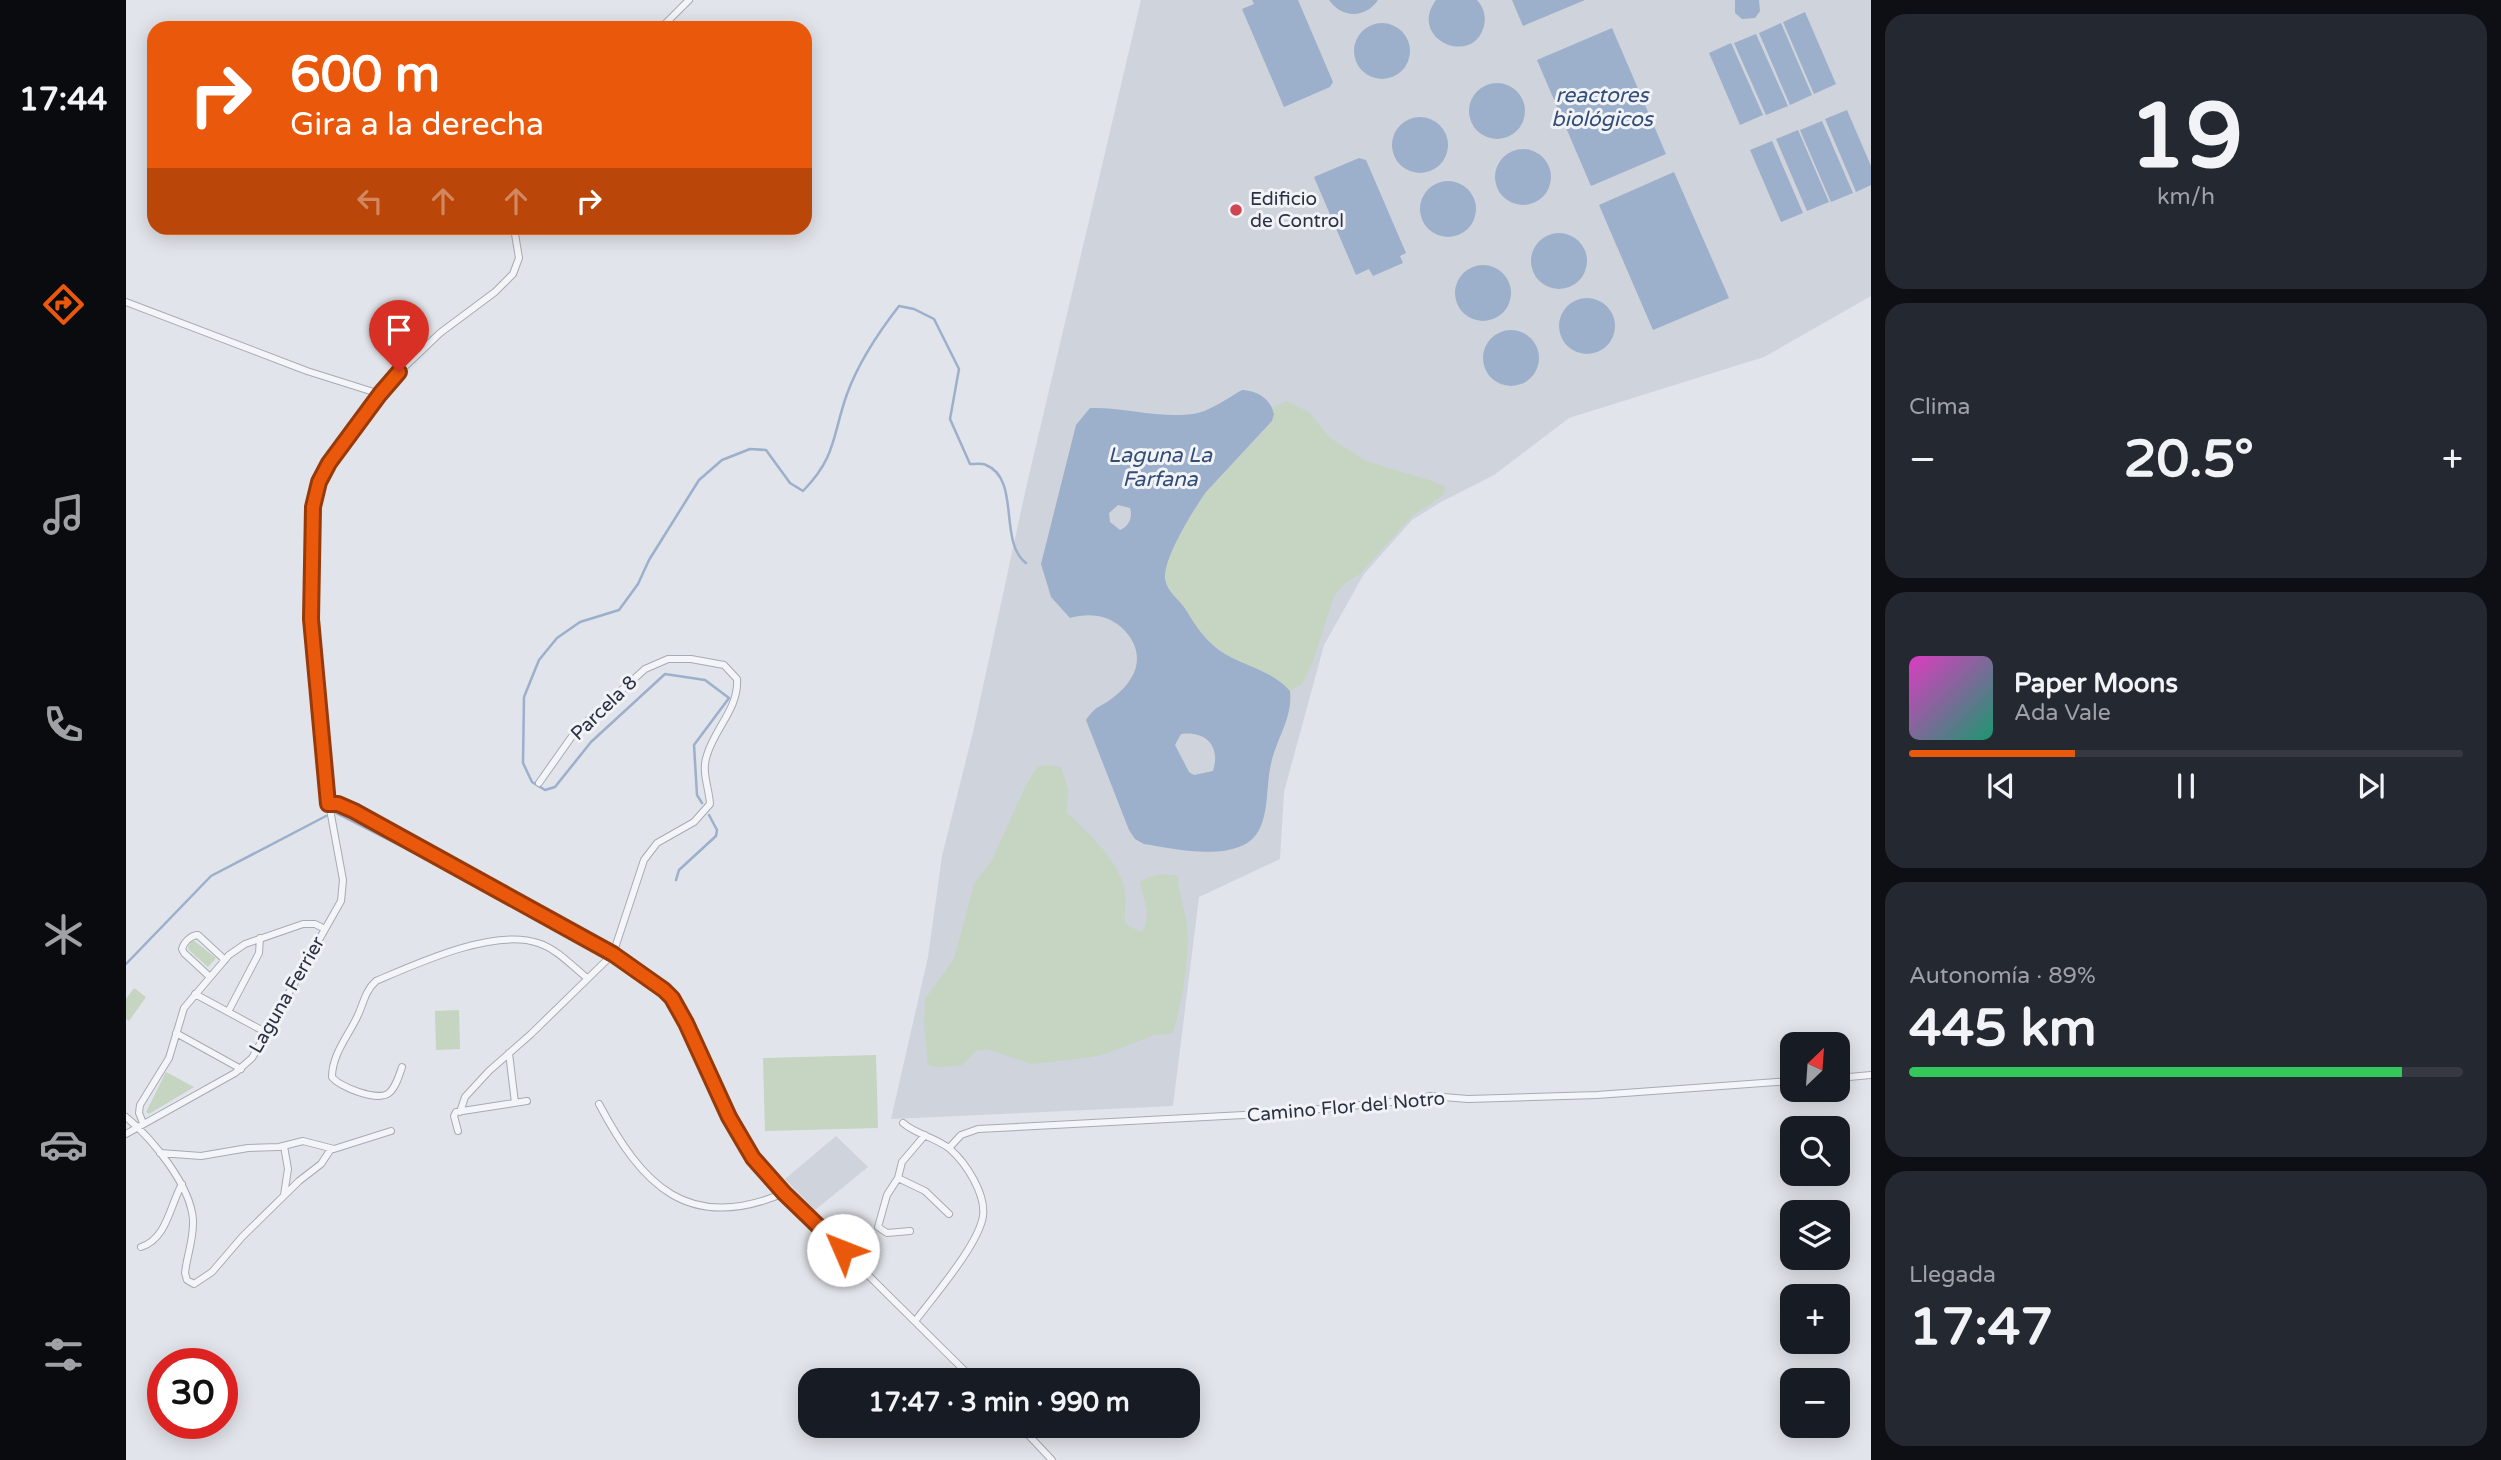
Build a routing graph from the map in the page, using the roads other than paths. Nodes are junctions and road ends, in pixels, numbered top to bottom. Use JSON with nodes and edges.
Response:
{"nodes":[{"id":1,"x":690,"y":0,"type":"edge"},
{"id":2,"x":668,"y":21,"type":"edge"},
{"id":3,"x":515,"y":235,"type":"edge"},
{"id":4,"x":126,"y":302,"type":"edge"},
{"id":5,"x":380,"y":394,"type":"junction"},
{"id":6,"x":539,"y":783,"type":"dead end"},
{"id":7,"x":328,"y":804,"type":"junction"},
{"id":8,"x":325,"y":929,"type":"junction"},
{"id":9,"x":260,"y":939,"type":"junction"},
{"id":10,"x":613,"y":954,"type":"junction"},
{"id":11,"x":225,"y":960,"type":"junction"},
{"id":12,"x":210,"y":976,"type":"junction"},
{"id":13,"x":587,"y":978,"type":"junction"},
{"id":14,"x":195,"y":994,"type":"junction"},
{"id":15,"x":228,"y":1012,"type":"junction"},
{"id":16,"x":176,"y":1033,"type":"junction"},
{"id":17,"x":267,"y":1033,"type":"junction"},
{"id":18,"x":509,"y":1053,"type":"junction"},
{"id":19,"x":402,"y":1067,"type":"dead end"},
{"id":20,"x":241,"y":1069,"type":"junction"},
{"id":21,"x":1871,"y":1075,"type":"edge"},
{"id":22,"x":1850,"y":1077,"type":"edge"},
{"id":23,"x":1780,"y":1081,"type":"edge"},
{"id":24,"x":527,"y":1101,"type":"dead end"},
{"id":25,"x":515,"y":1103,"type":"junction"},
{"id":26,"x":598,"y":1104,"type":"dead end"},
{"id":27,"x":460,"y":1112,"type":"junction"},
{"id":28,"x":126,"y":1117,"type":"edge"},
{"id":29,"x":903,"y":1123,"type":"dead end"},
{"id":30,"x":140,"y":1125,"type":"junction"},
{"id":31,"x":391,"y":1130,"type":"dead end"},
{"id":32,"x":457,"y":1131,"type":"dead end"},
{"id":33,"x":126,"y":1134,"type":"edge"},
{"id":34,"x":925,"y":1135,"type":"junction"},
{"id":35,"x":284,"y":1146,"type":"junction"},
{"id":36,"x":949,"y":1148,"type":"junction"},
{"id":37,"x":331,"y":1149,"type":"junction"},
{"id":38,"x":160,"y":1153,"type":"junction"},
{"id":39,"x":898,"y":1178,"type":"junction"},
{"id":40,"x":182,"y":1184,"type":"junction"},
{"id":41,"x":784,"y":1193,"type":"junction"},
{"id":42,"x":283,"y":1197,"type":"junction"},
{"id":43,"x":949,"y":1214,"type":"dead end"},
{"id":44,"x":910,"y":1231,"type":"dead end"},
{"id":45,"x":141,"y":1247,"type":"dead end"},
{"id":46,"x":916,"y":1320,"type":"junction"},
{"id":47,"x":962,"y":1368,"type":"edge"},
{"id":48,"x":1031,"y":1438,"type":"edge"},
{"id":49,"x":1052,"y":1460,"type":"edge"}],
"edges":[{"from":1,"to":2,"type":"street"},
{"from":3,"to":5,"type":"street","name":"Laguna Ferrier"},
{"from":4,"to":5,"type":"street"},
{"from":5,"to":7,"type":"street","name":"Laguna Ferrier"},
{"from":6,"to":10,"type":"street","name":"Parcela 8"},
{"from":7,"to":8,"type":"street","name":"Laguna Ferrier"},
{"from":7,"to":10,"type":"street"},
{"from":8,"to":9,"type":"street"},
{"from":8,"to":17,"type":"street","name":"Laguna Ferrier"},
{"from":9,"to":11,"type":"street"},
{"from":9,"to":15,"type":"street"},
{"from":10,"to":13,"type":"street"},
{"from":10,"to":41,"type":"street"},
{"from":11,"to":12,"type":"street"},
{"from":11,"to":12,"type":"street"},
{"from":12,"to":14,"type":"street"},
{"from":13,"to":18,"type":"street"},
{"from":13,"to":19,"type":"street"},
{"from":14,"to":15,"type":"street"},
{"from":14,"to":16,"type":"street"},
{"from":15,"to":17,"type":"street"},
{"from":16,"to":20,"type":"street"},
{"from":16,"to":30,"type":"street"},
{"from":17,"to":20,"type":"street","name":"Laguna Ferrier"},
{"from":18,"to":25,"type":"street"},
{"from":18,"to":27,"type":"street"},
{"from":20,"to":30,"type":"street","name":"Laguna Ferrier"},
{"from":21,"to":22,"type":"street"},
{"from":23,"to":36,"type":"street","name":"Camino Flor del Notro"},
{"from":24,"to":25,"type":"street"},
{"from":25,"to":27,"type":"street"},
{"from":26,"to":41,"type":"street"},
{"from":27,"to":32,"type":"street"},
{"from":28,"to":30,"type":"street"},
{"from":29,"to":34,"type":"street"},
{"from":30,"to":33,"type":"street","name":"Laguna Ferrier"},
{"from":30,"to":38,"type":"street"},
{"from":31,"to":37,"type":"street"},
{"from":34,"to":36,"type":"street"},
{"from":34,"to":39,"type":"street"},
{"from":35,"to":37,"type":"street"},
{"from":35,"to":38,"type":"street"},
{"from":35,"to":42,"type":"street"},
{"from":36,"to":46,"type":"street"},
{"from":37,"to":42,"type":"street"},
{"from":38,"to":40,"type":"street"},
{"from":39,"to":43,"type":"street"},
{"from":39,"to":44,"type":"street"},
{"from":40,"to":42,"type":"street"},
{"from":40,"to":45,"type":"street"},
{"from":41,"to":46,"type":"street"},
{"from":46,"to":47,"type":"street"},
{"from":48,"to":49,"type":"street"}]}
